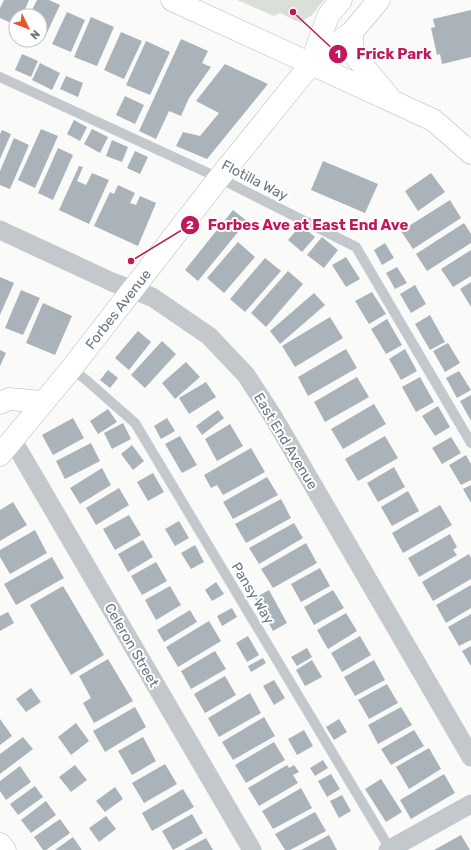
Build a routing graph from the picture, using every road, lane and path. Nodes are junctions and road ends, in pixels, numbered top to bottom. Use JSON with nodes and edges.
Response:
{"nodes":[{"id":1,"x":172,"y":0,"type":"edge"},
{"id":2,"x":341,"y":0,"type":"edge"},
{"id":3,"x":378,"y":0,"type":"edge"},
{"id":4,"x":352,"y":32,"type":"junction"},
{"id":5,"x":311,"y":64,"type":"junction"},
{"id":6,"x":0,"y":76,"type":"edge"},
{"id":7,"x":394,"y":102,"type":"junction"},
{"id":8,"x":471,"y":153,"type":"edge"},
{"id":9,"x":219,"y":178,"type":"junction"},
{"id":10,"x":0,"y":230,"type":"edge"},
{"id":11,"x":133,"y":290,"type":"junction"},
{"id":12,"x":71,"y":369,"type":"junction"},
{"id":13,"x":3,"y":398,"type":"edge"},
{"id":14,"x":42,"y":402,"type":"junction"},
{"id":15,"x":471,"y":443,"type":"edge"},
{"id":16,"x":6,"y":447,"type":"edge"},
{"id":17,"x":471,"y":757,"type":"edge"},
{"id":18,"x":471,"y":804,"type":"edge"},
{"id":19,"x":0,"y":844,"type":"edge"},
{"id":20,"x":389,"y":849,"type":"edge"},
{"id":21,"x":5,"y":850,"type":"edge"},
{"id":22,"x":252,"y":850,"type":"edge"}],
"edges":[{"from":1,"to":5,"type":"main road"},
{"from":2,"to":5,"type":"main road","name":"Forbes Avenue"},
{"from":3,"to":4,"type":"main road","name":"Forbes Avenue"},
{"from":4,"to":5,"type":"main road","name":"Forbes Avenue"},
{"from":4,"to":7,"type":"main road"},
{"from":5,"to":7,"type":"main road"},
{"from":5,"to":9,"type":"main road","name":"Forbes Avenue"},
{"from":6,"to":9,"type":"lane","name":"Flotilla Way"},
{"from":7,"to":8,"type":"main road"},
{"from":9,"to":11,"type":"main road","name":"Forbes Avenue"},
{"from":9,"to":15,"type":"lane","name":"Flotilla Way"},
{"from":10,"to":11,"type":"street","name":"East End Avenue"},
{"from":11,"to":12,"type":"main road","name":"Forbes Avenue"},
{"from":11,"to":17,"type":"street","name":"East End Avenue"},
{"from":12,"to":14,"type":"main road","name":"Forbes Avenue"},
{"from":12,"to":20,"type":"lane","name":"Pansy Way"},
{"from":13,"to":14,"type":"main road"},
{"from":14,"to":16,"type":"main road","name":"Forbes Avenue"},
{"from":16,"to":22,"type":"street","name":"Celeron Street"},
{"from":18,"to":20,"type":"street"},
{"from":19,"to":21,"type":"main road"}]}
